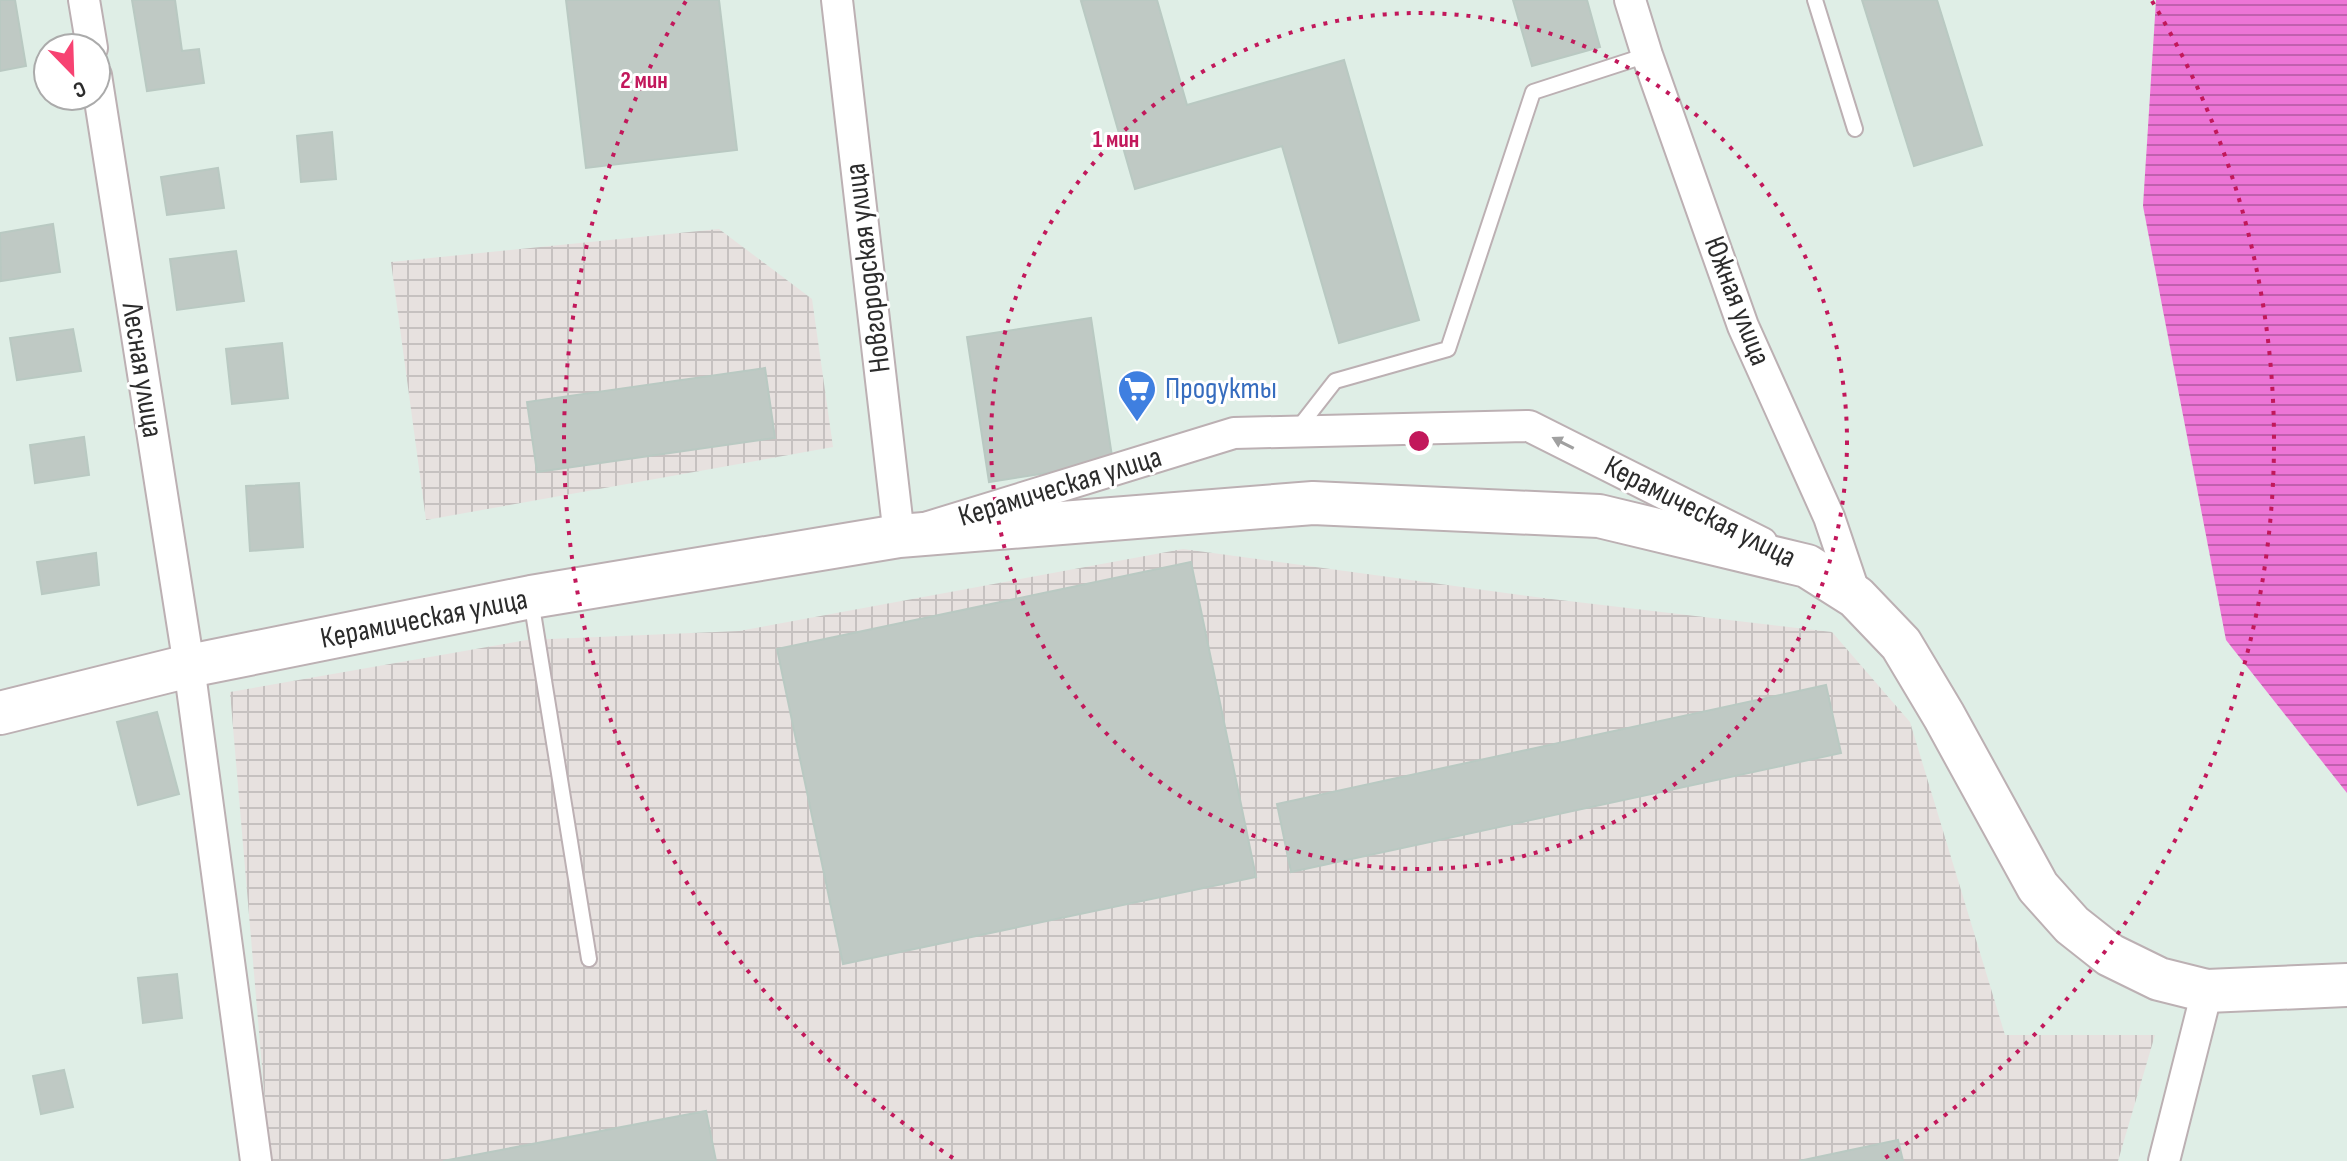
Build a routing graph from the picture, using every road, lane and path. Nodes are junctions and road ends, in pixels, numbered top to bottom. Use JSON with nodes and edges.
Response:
{"nodes":[{"id":1,"x":84,"y":0,"type":"edge"},
{"id":2,"x":837,"y":0,"type":"edge"},
{"id":3,"x":1630,"y":0,"type":"edge"},
{"id":4,"x":1815,"y":0,"type":"edge"},
{"id":5,"x":89,"y":32,"type":"edge"},
{"id":6,"x":1647,"y":55,"type":"junction"},
{"id":7,"x":102,"y":112,"type":"edge"},
{"id":8,"x":1855,"y":129,"type":"dead end"},
{"id":9,"x":1295,"y":432,"type":"junction"},
{"id":10,"x":899,"y":536,"type":"junction"},
{"id":11,"x":1807,"y":566,"type":"junction"},
{"id":12,"x":531,"y":597,"type":"junction"},
{"id":13,"x":1856,"y":597,"type":"junction"},
{"id":14,"x":189,"y":666,"type":"junction"},
{"id":15,"x":0,"y":713,"type":"edge"},
{"id":16,"x":589,"y":959,"type":"dead end"},
{"id":17,"x":2347,"y":985,"type":"edge"},
{"id":18,"x":2207,"y":991,"type":"junction"},
{"id":19,"x":256,"y":1161,"type":"edge"},
{"id":20,"x":2164,"y":1161,"type":"edge"}],
"edges":[{"from":1,"to":5,"type":"street"},
{"from":2,"to":10,"type":"street","name":"Новгородская улица"},
{"from":3,"to":6,"type":"street","name":"Южная улица"},
{"from":4,"to":8,"type":"lane"},
{"from":6,"to":9,"type":"lane"},
{"from":6,"to":13,"type":"street","name":"Южная улица"},
{"from":7,"to":14,"type":"street","name":"Лесная улица"},
{"from":9,"to":10,"type":"street","name":"Керамическая улица"},
{"from":11,"to":9,"type":"street","name":"Керамическая улица","one_way":true},
{"from":10,"to":11,"type":"street","name":"Керамическая улица"},
{"from":10,"to":12,"type":"street","name":"Керамическая улица"},
{"from":11,"to":13,"type":"street"},
{"from":12,"to":14,"type":"street","name":"Керамическая улица"},
{"from":12,"to":16,"type":"lane"},
{"from":13,"to":18,"type":"street"},
{"from":14,"to":15,"type":"street","name":"Керамическая улица"},
{"from":14,"to":19,"type":"street","name":"Лесная улица"},
{"from":17,"to":18,"type":"street"},
{"from":18,"to":20,"type":"street"}]}
